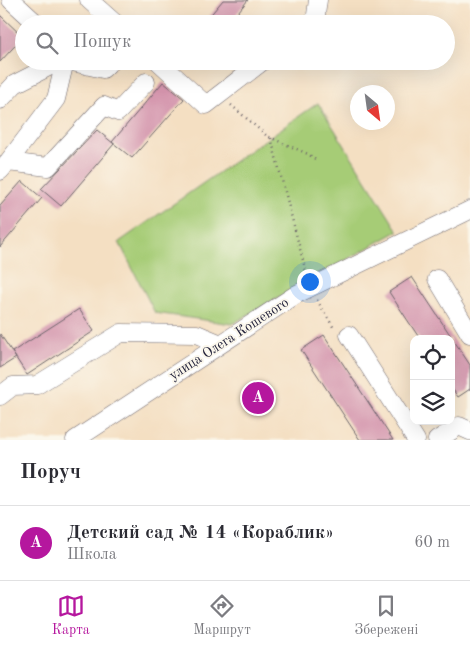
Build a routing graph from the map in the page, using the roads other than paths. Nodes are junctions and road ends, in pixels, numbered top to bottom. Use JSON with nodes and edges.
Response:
{"nodes":[{"id":1,"x":11,"y":0,"type":"edge"},
{"id":2,"x":89,"y":0,"type":"edge"},
{"id":3,"x":318,"y":0,"type":"edge"},
{"id":4,"x":27,"y":15,"type":"edge"},
{"id":5,"x":106,"y":15,"type":"edge"},
{"id":6,"x":316,"y":15,"type":"edge"},
{"id":7,"x":42,"y":70,"type":"edge"},
{"id":8,"x":64,"y":70,"type":"edge"},
{"id":9,"x":168,"y":70,"type":"edge"},
{"id":10,"x":251,"y":70,"type":"edge"},
{"id":11,"x":146,"y":82,"type":"dead end"},
{"id":12,"x":0,"y":100,"type":"edge"},
{"id":13,"x":4,"y":166,"type":"edge"},
{"id":14,"x":470,"y":210,"type":"edge"},
{"id":15,"x":437,"y":279,"type":"dead end"},
{"id":16,"x":470,"y":334,"type":"edge"},
{"id":17,"x":349,"y":335,"type":"road end"},
{"id":18,"x":221,"y":344,"type":"junction"},
{"id":19,"x":0,"y":396,"type":"edge"},
{"id":20,"x":470,"y":431,"type":"edge"},
{"id":21,"x":75,"y":440,"type":"edge"},
{"id":22,"x":416,"y":440,"type":"edge"},
{"id":23,"x":437,"y":440,"type":"edge"}],
"edges":[{"from":1,"to":4,"type":"street"},
{"from":2,"to":5,"type":"street"},
{"from":3,"to":6,"type":"street"},
{"from":7,"to":12,"type":"street"},
{"from":8,"to":13,"type":"street"},
{"from":9,"to":10,"type":"street"},
{"from":11,"to":13,"type":"street"},
{"from":14,"to":18,"type":"street","name":"улица Олега Кошевого"},
{"from":15,"to":16,"type":"street"},
{"from":17,"to":22,"type":"street"},
{"from":18,"to":19,"type":"street"},
{"from":18,"to":21,"type":"street","name":"улица Олега Кошевого"},
{"from":20,"to":23,"type":"street"}]}
